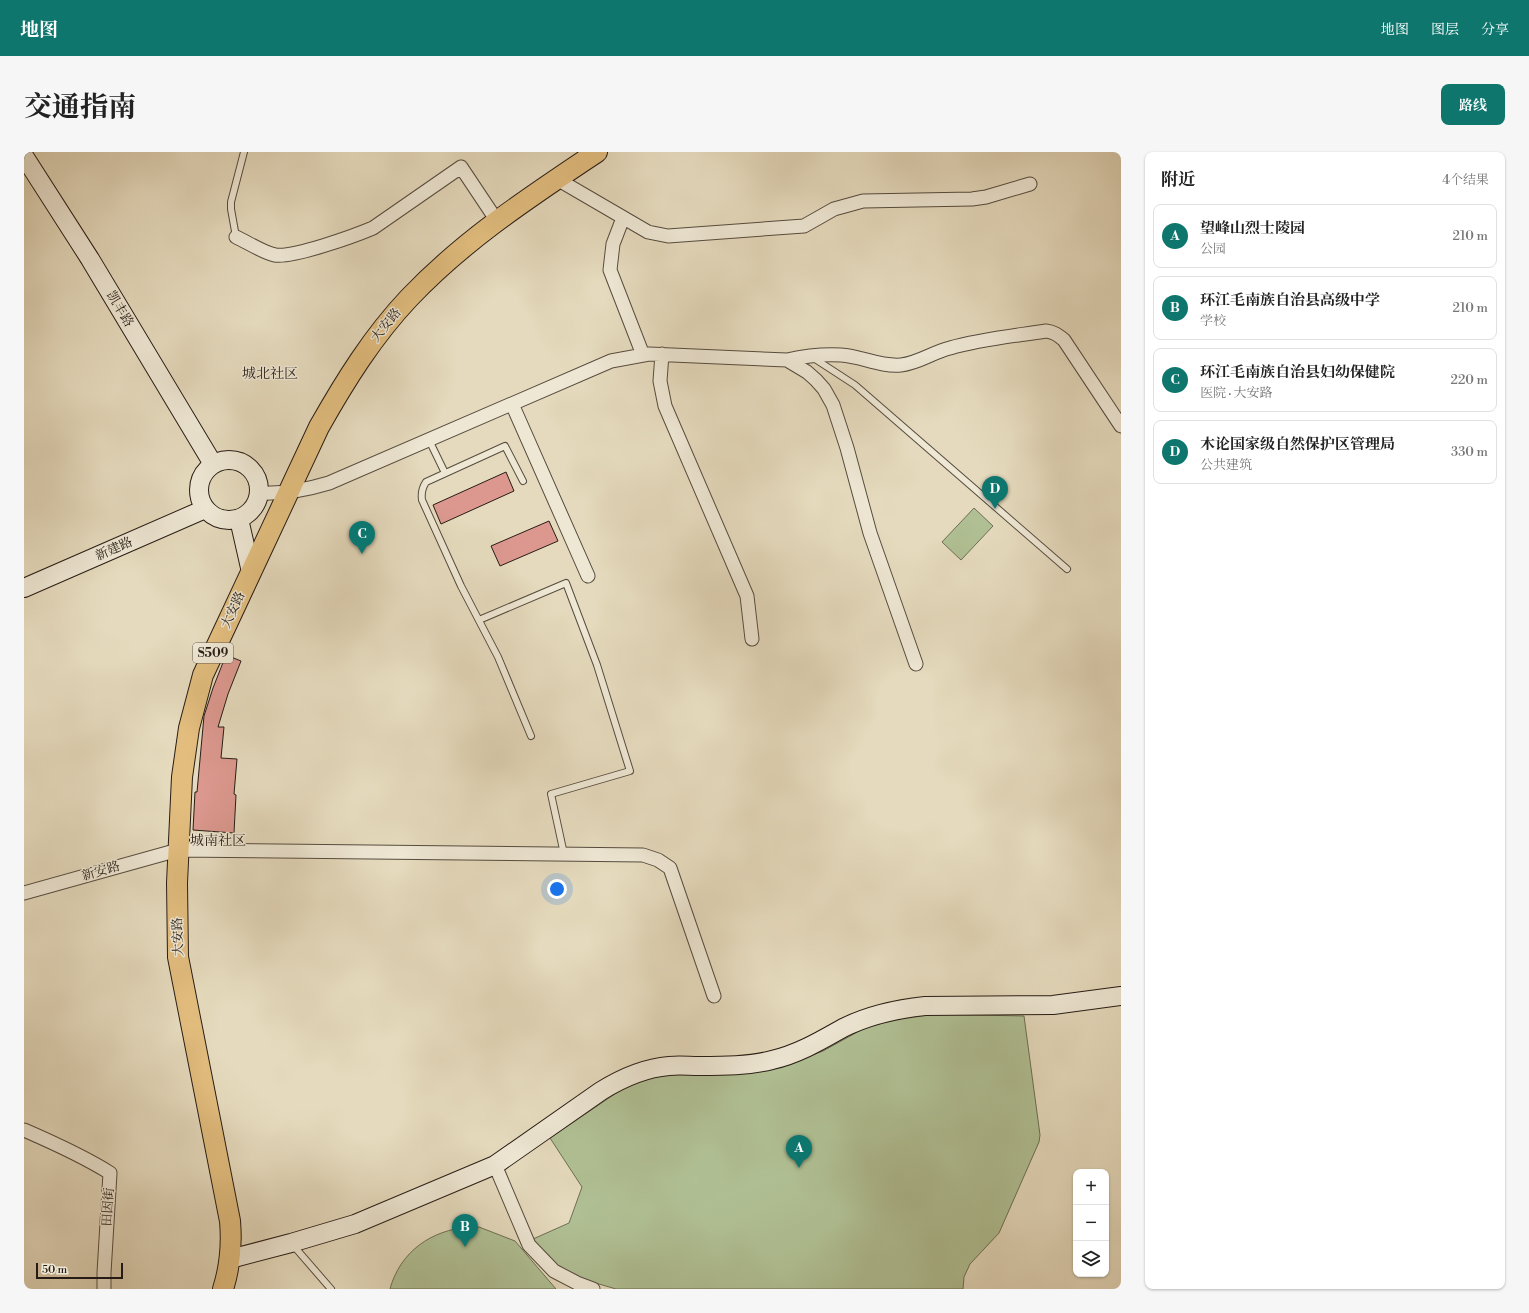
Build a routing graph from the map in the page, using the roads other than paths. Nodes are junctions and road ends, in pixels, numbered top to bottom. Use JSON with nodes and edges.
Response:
{"nodes":[{"id":1,"x":244,"y":152,"type":"edge"},
{"id":2,"x":597,"y":152,"type":"edge"},
{"id":3,"x":24,"y":156,"type":"edge"},
{"id":4,"x":557,"y":179,"type":"junction"},
{"id":5,"x":1030,"y":184,"type":"dead end"},
{"id":6,"x":623,"y":218,"type":"junction"},
{"id":7,"x":496,"y":221,"type":"junction"},
{"id":8,"x":236,"y":237,"type":"joint"},
{"id":9,"x":662,"y":354,"type":"junction"},
{"id":10,"x":643,"y":355,"type":"junction"},
{"id":11,"x":809,"y":355,"type":"junction"},
{"id":12,"x":787,"y":360,"type":"junction"},
{"id":13,"x":512,"y":404,"type":"junction"},
{"id":14,"x":1121,"y":426,"type":"edge"},
{"id":15,"x":429,"y":440,"type":"junction"},
{"id":16,"x":214,"y":464,"type":"junction"},
{"id":17,"x":445,"y":473,"type":"junction"},
{"id":18,"x":523,"y":481,"type":"dead end"},
{"id":19,"x":288,"y":492,"type":"junction"},
{"id":20,"x":259,"y":493,"type":"junction"},
{"id":21,"x":205,"y":509,"type":"junction"},
{"id":22,"x":239,"y":519,"type":"junction"},
{"id":23,"x":1067,"y":569,"type":"dead end"},
{"id":24,"x":251,"y":572,"type":"junction"},
{"id":25,"x":588,"y":576,"type":"dead end"},
{"id":26,"x":24,"y":588,"type":"edge"},
{"id":27,"x":478,"y":620,"type":"junction"},
{"id":28,"x":752,"y":639,"type":"dead end"},
{"id":29,"x":916,"y":664,"type":"dead end"},
{"id":30,"x":531,"y":736,"type":"dead end"},
{"id":31,"x":178,"y":850,"type":"junction"},
{"id":32,"x":564,"y":854,"type":"junction"},
{"id":33,"x":24,"y":893,"type":"edge"},
{"id":34,"x":714,"y":996,"type":"dead end"},
{"id":35,"x":1121,"y":996,"type":"edge"},
{"id":36,"x":24,"y":1130,"type":"edge"},
{"id":37,"x":495,"y":1165,"type":"junction"},
{"id":38,"x":291,"y":1243,"type":"junction"},
{"id":39,"x":230,"y":1259,"type":"junction"},
{"id":40,"x":104,"y":1289,"type":"edge"},
{"id":41,"x":223,"y":1289,"type":"edge"},
{"id":42,"x":331,"y":1289,"type":"edge"},
{"id":43,"x":592,"y":1289,"type":"edge"}],
"edges":[{"from":1,"to":8,"type":"lane"},
{"from":2,"to":4,"type":"main road","name":"大安路","number":"S509"},
{"from":3,"to":16,"type":"street","name":"凯丰路"},
{"from":4,"to":6,"type":"street"},
{"from":4,"to":7,"type":"main road","name":"大安路","number":"S509"},
{"from":5,"to":6,"type":"street"},
{"from":6,"to":10,"type":"street"},
{"from":7,"to":8,"type":"street"},
{"from":7,"to":19,"type":"main road","name":"大安路","number":"S509"},
{"from":9,"to":10,"type":"street"},
{"from":9,"to":12,"type":"street"},
{"from":9,"to":28,"type":"street"},
{"from":10,"to":13,"type":"street"},
{"from":11,"to":12,"type":"street"},
{"from":11,"to":14,"type":"street"},
{"from":11,"to":23,"type":"lane"},
{"from":12,"to":29,"type":"street"},
{"from":13,"to":15,"type":"street"},
{"from":13,"to":25,"type":"street"},
{"from":15,"to":17,"type":"lane"},
{"from":15,"to":19,"type":"street"},
{"from":16,"to":20,"type":"street"},
{"from":16,"to":21,"type":"street"},
{"from":17,"to":18,"type":"lane"},
{"from":17,"to":27,"type":"lane"},
{"from":19,"to":20,"type":"street"},
{"from":19,"to":24,"type":"main road","name":"大安路","number":"S509"},
{"from":20,"to":22,"type":"street"},
{"from":21,"to":22,"type":"street"},
{"from":21,"to":26,"type":"street","name":"新建路"},
{"from":22,"to":24,"type":"street"},
{"from":24,"to":31,"type":"main road","name":"大安路","number":"S509"},
{"from":27,"to":30,"type":"lane"},
{"from":27,"to":32,"type":"lane"},
{"from":31,"to":32,"type":"street","name":"新安路"},
{"from":31,"to":33,"type":"street","name":"新安路"},
{"from":31,"to":39,"type":"main road","name":"大安路","number":"S509"},
{"from":32,"to":34,"type":"street","name":"新安路"},
{"from":35,"to":37,"type":"street"},
{"from":36,"to":40,"type":"street","name":"田因街"},
{"from":37,"to":38,"type":"street"},
{"from":37,"to":43,"type":"street"},
{"from":38,"to":39,"type":"street"},
{"from":38,"to":42,"type":"lane"},
{"from":39,"to":41,"type":"main road","name":"大安路","number":"S509"}]}
